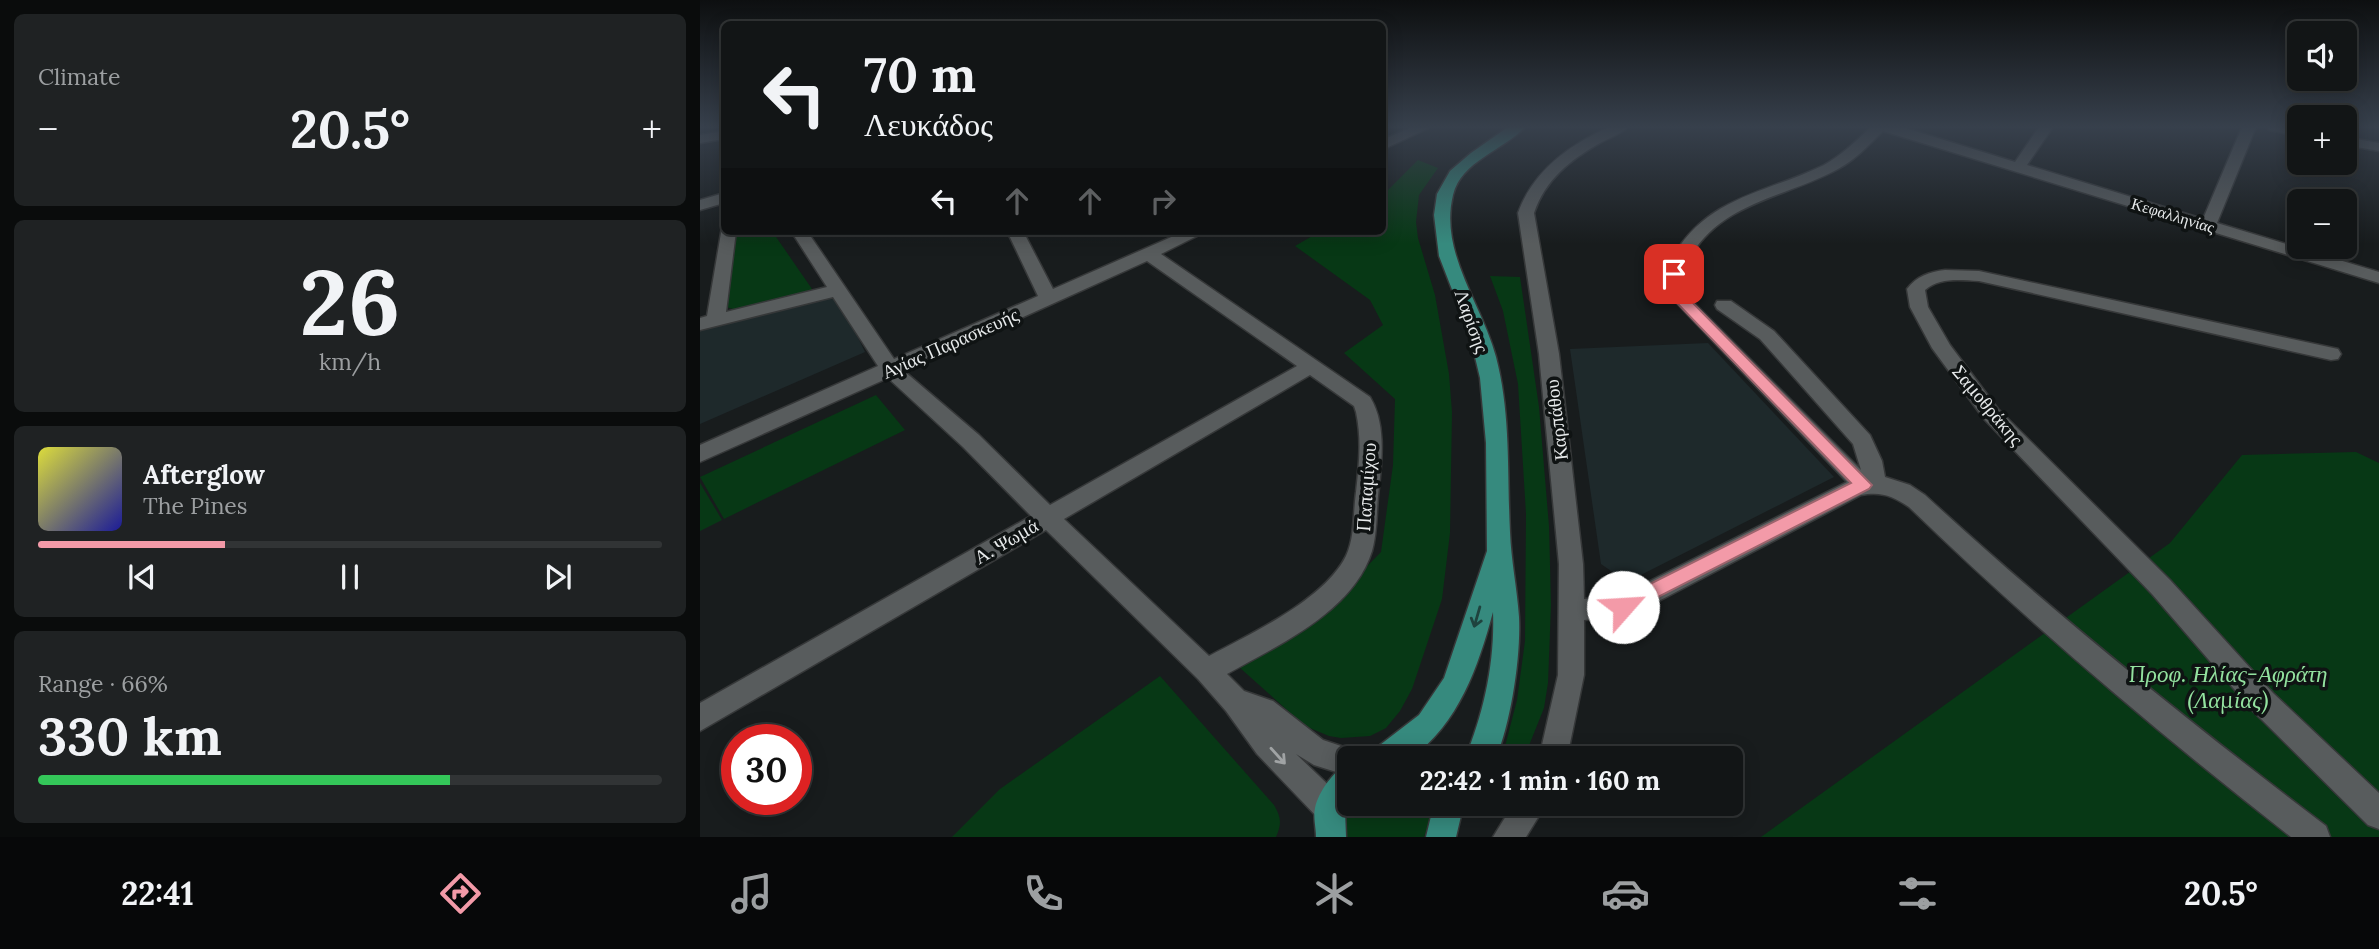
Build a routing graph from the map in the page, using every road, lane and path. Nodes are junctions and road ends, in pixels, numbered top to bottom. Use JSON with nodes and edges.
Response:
{"nodes":[{"id":1,"x":1466,"y":166,"type":"edge"},
{"id":2,"x":1558,"y":166,"type":"edge"},
{"id":3,"x":1833,"y":166,"type":"edge"},
{"id":4,"x":2012,"y":166,"type":"edge"},
{"id":5,"x":2233,"y":166,"type":"edge"},
{"id":6,"x":2018,"y":168,"type":"joint"},
{"id":7,"x":721,"y":199,"type":"edge"},
{"id":8,"x":700,"y":205,"type":"edge"},
{"id":9,"x":2208,"y":226,"type":"junction"},
{"id":10,"x":727,"y":235,"type":"edge"},
{"id":11,"x":802,"y":235,"type":"edge"},
{"id":12,"x":1017,"y":235,"type":"edge"},
{"id":13,"x":1190,"y":235,"type":"edge"},
{"id":14,"x":1149,"y":254,"type":"junction"},
{"id":15,"x":2379,"y":278,"type":"edge"},
{"id":16,"x":838,"y":290,"type":"junction"},
{"id":17,"x":1049,"y":299,"type":"junction"},
{"id":18,"x":1724,"y":304,"type":"dead end"},
{"id":19,"x":708,"y":322,"type":"edge"},
{"id":20,"x":2331,"y":354,"type":"dead end"},
{"id":21,"x":1313,"y":365,"type":"junction"},
{"id":22,"x":891,"y":370,"type":"junction"},
{"id":23,"x":700,"y":454,"type":"edge"},
{"id":24,"x":1869,"y":484,"type":"junction"},
{"id":25,"x":1047,"y":517,"type":"junction"},
{"id":26,"x":1498,"y":552,"type":"junction"},
{"id":27,"x":1573,"y":610,"type":"junction"},
{"id":28,"x":1207,"y":671,"type":"junction"},
{"id":29,"x":1236,"y":702,"type":"junction"},
{"id":30,"x":700,"y":718,"type":"edge"},
{"id":31,"x":1404,"y":746,"type":"edge"},
{"id":32,"x":1485,"y":746,"type":"edge"},
{"id":33,"x":1556,"y":746,"type":"edge"},
{"id":34,"x":1337,"y":761,"type":"edge"},
{"id":35,"x":1337,"y":810,"type":"edge"},
{"id":36,"x":2379,"y":814,"type":"edge"},
{"id":37,"x":1446,"y":816,"type":"edge"},
{"id":38,"x":1523,"y":816,"type":"edge"},
{"id":39,"x":1330,"y":829,"type":"edge"},
{"id":40,"x":1441,"y":837,"type":"edge"},
{"id":41,"x":1508,"y":837,"type":"edge"},
{"id":42,"x":2315,"y":837,"type":"edge"}],
"edges":[{"from":1,"to":26,"type":"main road","name":"Λαρίσης"},
{"from":2,"to":27,"type":"street","name":"Καρπάθου"},
{"from":3,"to":24,"type":"street"},
{"from":4,"to":6,"type":"street","name":"Κεφαλληνίας"},
{"from":5,"to":9,"type":"street"},
{"from":6,"to":9,"type":"street","name":"Κεφαλληνίας"},
{"from":7,"to":8,"type":"street"},
{"from":9,"to":15,"type":"street","name":"Κεφαλληνίας"},
{"from":10,"to":19,"type":"street"},
{"from":11,"to":16,"type":"street"},
{"from":12,"to":17,"type":"street"},
{"from":13,"to":14,"type":"street","name":"Αγίας Παρασκευής"},
{"from":14,"to":17,"type":"street","name":"Αγίας Παρασκευής"},
{"from":14,"to":21,"type":"street","name":"Παπαμίχου"},
{"from":16,"to":19,"type":"street"},
{"from":16,"to":22,"type":"street"},
{"from":17,"to":22,"type":"street","name":"Αγίας Παρασκευής"},
{"from":18,"to":24,"type":"street"},
{"from":20,"to":36,"type":"street","name":"Σαμοθράκης"},
{"from":21,"to":25,"type":"street","name":"Α. Ψωμά"},
{"from":21,"to":28,"type":"street","name":"Παπαμίχου"},
{"from":22,"to":23,"type":"street","name":"Αγίας Παρασκευής"},
{"from":22,"to":25,"type":"street"},
{"from":24,"to":27,"type":"street"},
{"from":24,"to":42,"type":"street"},
{"from":25,"to":28,"type":"street"},
{"from":25,"to":30,"type":"street","name":"Α. Ψωμά"},
{"from":26,"to":31,"type":"main road","name":"Λαρίσης","one_way":true},
{"from":26,"to":32,"type":"main road","name":"Λαρίσης"},
{"from":27,"to":33,"type":"street","name":"Καρπάθου"},
{"from":28,"to":29,"type":"street"},
{"from":29,"to":34,"type":"street"},
{"from":29,"to":39,"type":"street","one_way":true},
{"from":35,"to":39,"type":"main road"},
{"from":37,"to":40,"type":"main road"},
{"from":38,"to":41,"type":"street"}]}
